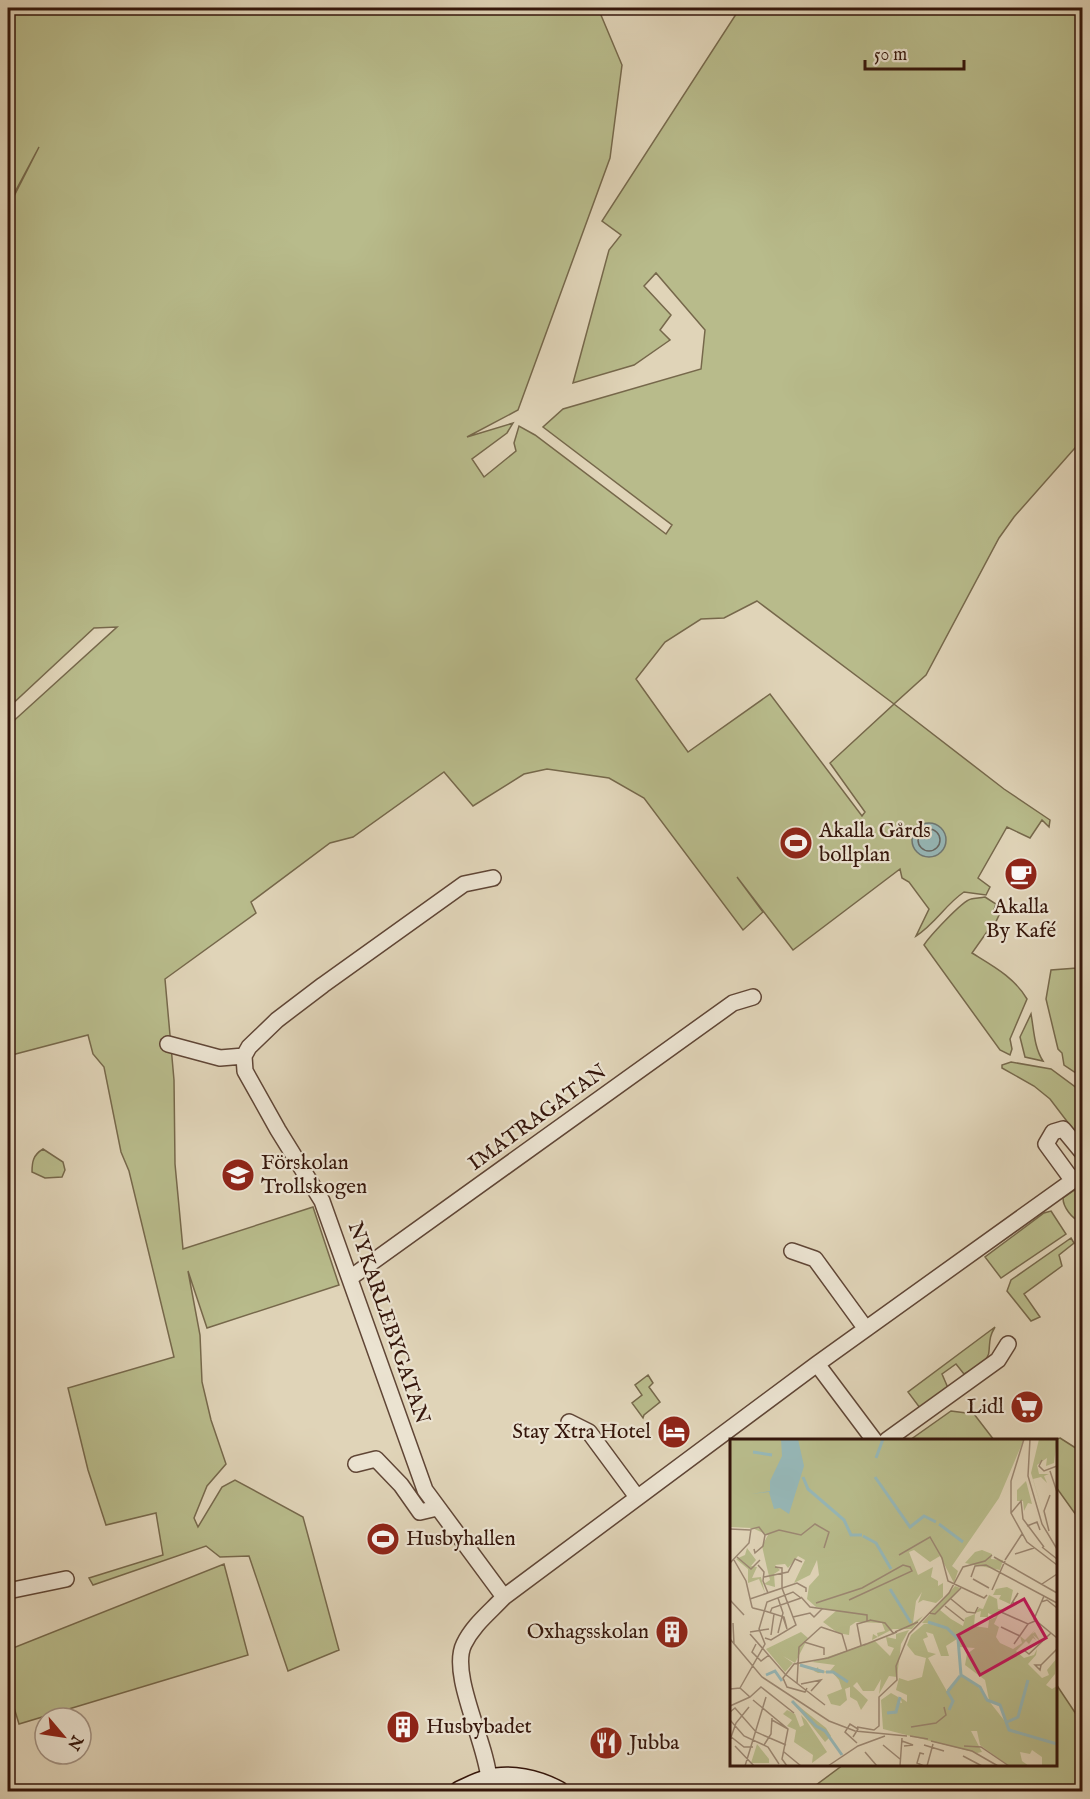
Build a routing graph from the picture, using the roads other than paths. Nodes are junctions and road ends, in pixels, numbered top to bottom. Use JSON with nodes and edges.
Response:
{"nodes":[{"id":1,"x":493,"y":878,"type":"dead end"},
{"id":2,"x":753,"y":997,"type":"dead end"},
{"id":3,"x":168,"y":1044,"type":"dead end"},
{"id":4,"x":244,"y":1056,"type":"junction"},
{"id":5,"x":1083,"y":1152,"type":"edge"},
{"id":6,"x":1078,"y":1177,"type":"edge"},
{"id":7,"x":792,"y":1251,"type":"dead end"},
{"id":8,"x":350,"y":1278,"type":"junction"},
{"id":9,"x":866,"y":1329,"type":"junction"},
{"id":10,"x":1008,"y":1344,"type":"dead end"},
{"id":11,"x":817,"y":1364,"type":"junction"},
{"id":12,"x":569,"y":1422,"type":"dead end"},
{"id":13,"x":873,"y":1439,"type":"edge"},
{"id":14,"x":888,"y":1439,"type":"edge"},
{"id":15,"x":356,"y":1464,"type":"dead end"},
{"id":16,"x":637,"y":1497,"type":"junction"},
{"id":17,"x":437,"y":1509,"type":"junction"},
{"id":18,"x":66,"y":1579,"type":"dead end"},
{"id":19,"x":8,"y":1591,"type":"edge"},
{"id":20,"x":504,"y":1597,"type":"junction"},
{"id":21,"x":489,"y":1780,"type":"junction"},
{"id":22,"x":460,"y":1791,"type":"edge"},
{"id":23,"x":558,"y":1791,"type":"edge"}],
"edges":[{"from":1,"to":4,"type":"street"},
{"from":2,"to":8,"type":"street","name":"IMATRAGATAN"},
{"from":3,"to":4,"type":"street"},
{"from":4,"to":8,"type":"street","name":"NYKARLEBYGATAN"},
{"from":5,"to":6,"type":"street"},
{"from":6,"to":9,"type":"street"},
{"from":7,"to":9,"type":"street"},
{"from":8,"to":17,"type":"street","name":"NYKARLEBYGATAN"},
{"from":9,"to":11,"type":"street"},
{"from":10,"to":14,"type":"street"},
{"from":11,"to":13,"type":"street"},
{"from":11,"to":16,"type":"street"},
{"from":12,"to":16,"type":"street"},
{"from":15,"to":17,"type":"street"},
{"from":16,"to":20,"type":"street"},
{"from":17,"to":20,"type":"street","name":"NYKARLEBYGATAN"},
{"from":18,"to":19,"type":"street"},
{"from":20,"to":21,"type":"street"},
{"from":21,"to":22,"type":"street"},
{"from":21,"to":23,"type":"street"}]}
